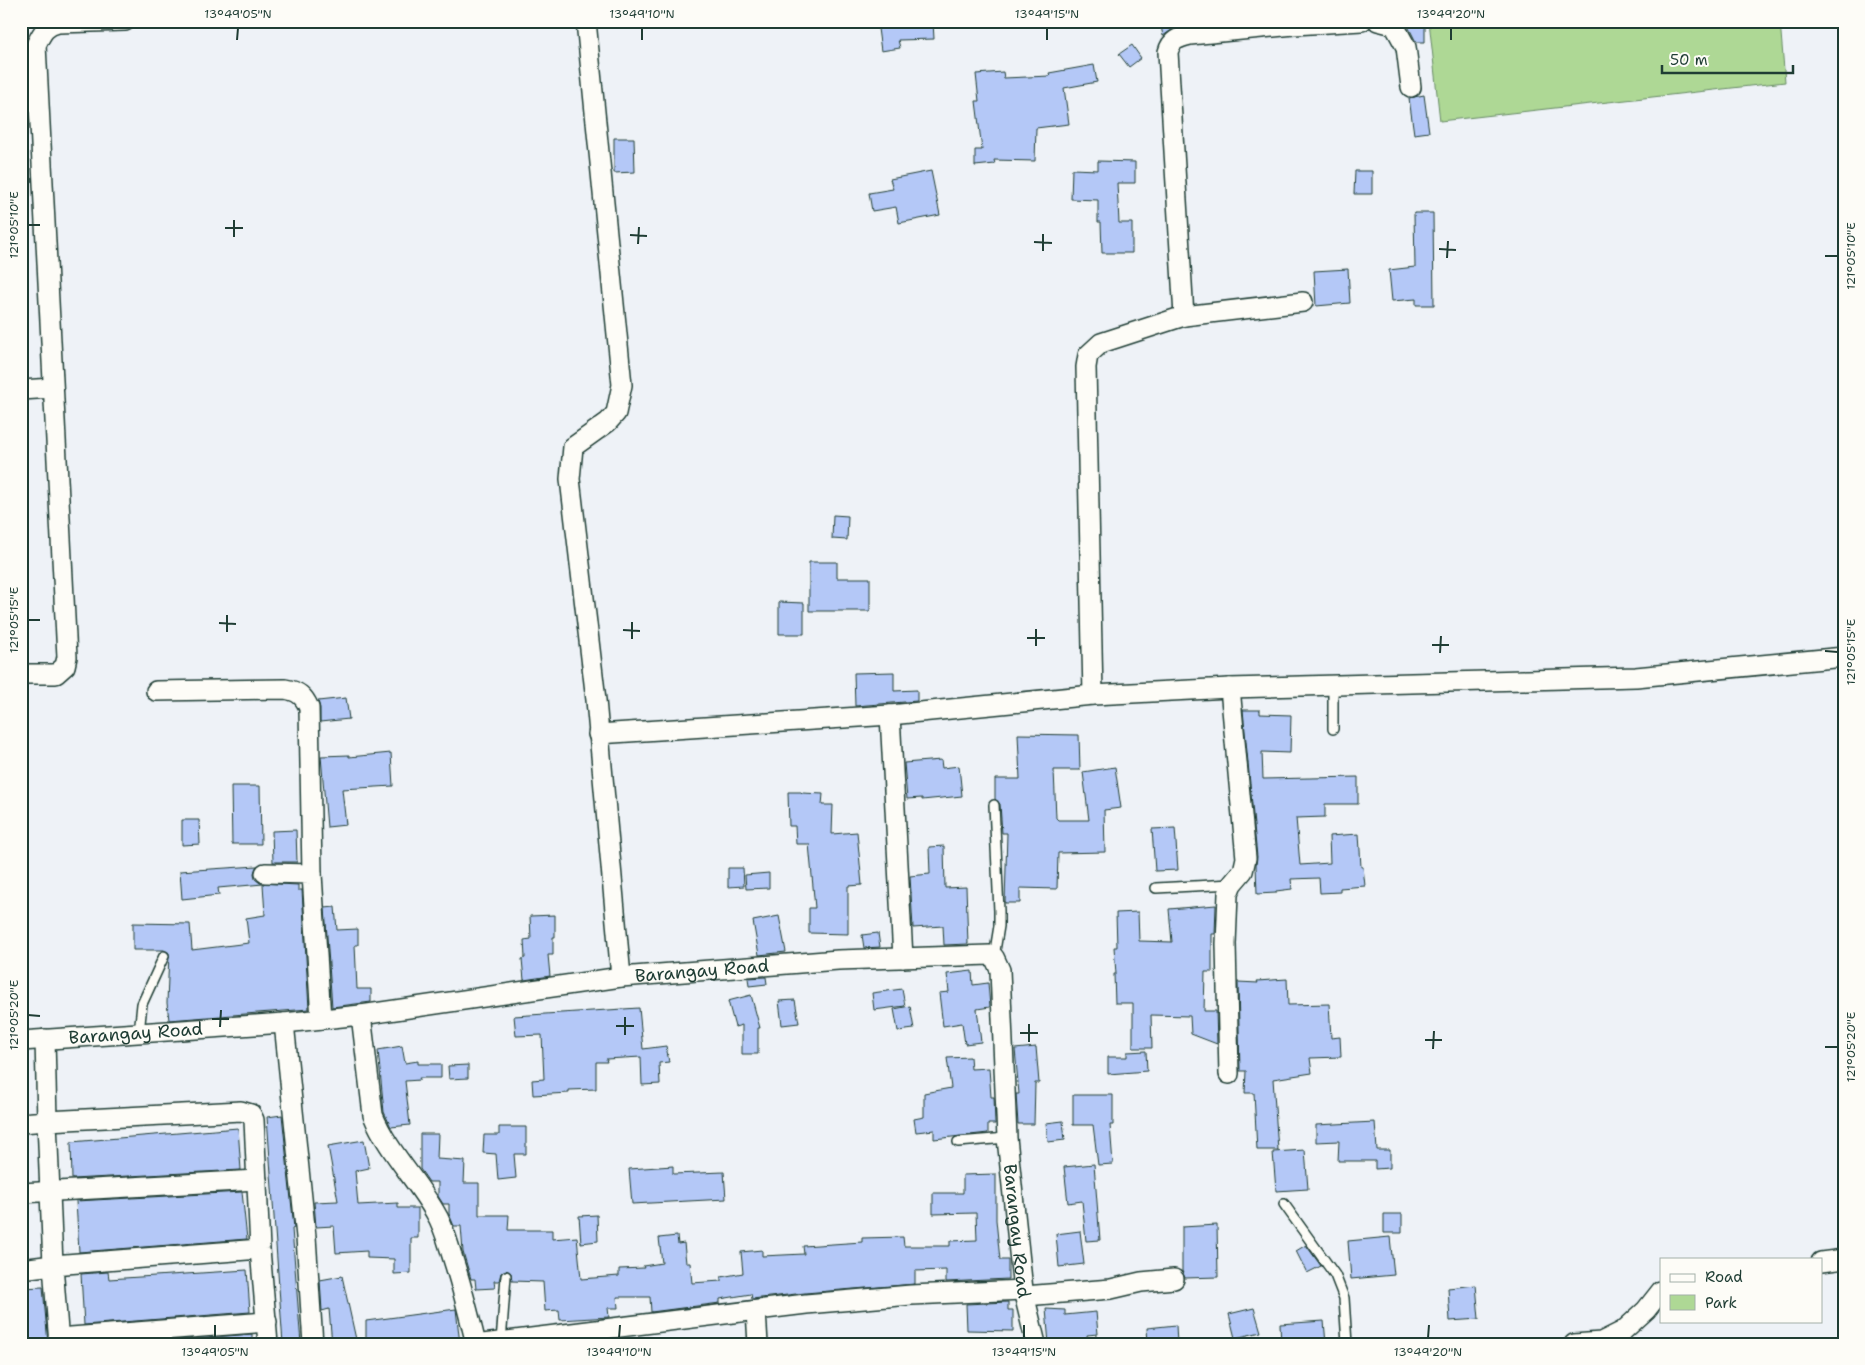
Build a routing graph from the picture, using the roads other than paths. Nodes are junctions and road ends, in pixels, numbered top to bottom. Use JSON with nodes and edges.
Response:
{"nodes":[{"id":1,"x":125,"y":21,"type":"edge"},
{"id":2,"x":586,"y":21,"type":"edge"},
{"id":3,"x":1362,"y":21,"type":"edge"},
{"id":4,"x":1378,"y":21,"type":"edge"},
{"id":5,"x":1294,"y":23,"type":"edge"},
{"id":6,"x":1411,"y":87,"type":"dead end"},
{"id":7,"x":29,"y":101,"type":"edge"},
{"id":8,"x":1303,"y":302,"type":"dead end"},
{"id":9,"x":1184,"y":316,"type":"junction"},
{"id":10,"x":53,"y":388,"type":"junction"},
{"id":11,"x":21,"y":390,"type":"edge"},
{"id":12,"x":1844,"y":658,"type":"edge"},
{"id":13,"x":21,"y":674,"type":"edge"},
{"id":14,"x":1332,"y":686,"type":"junction"},
{"id":15,"x":1230,"y":688,"type":"junction"},
{"id":16,"x":156,"y":691,"type":"dead end"},
{"id":17,"x":1093,"y":695,"type":"junction"},
{"id":18,"x":890,"y":715,"type":"junction"},
{"id":19,"x":1333,"y":729,"type":"dead end"},
{"id":20,"x":598,"y":734,"type":"junction"},
{"id":21,"x":994,"y":805,"type":"dead end"},
{"id":22,"x":265,"y":873,"type":"dead end"},
{"id":23,"x":312,"y":874,"type":"junction"},
{"id":24,"x":1232,"y":884,"type":"junction"},
{"id":25,"x":1156,"y":888,"type":"dead end"},
{"id":26,"x":164,"y":956,"type":"dead end"},
{"id":27,"x":994,"y":957,"type":"junction"},
{"id":28,"x":902,"y":958,"type":"junction"},
{"id":29,"x":621,"y":977,"type":"junction"},
{"id":30,"x":361,"y":1015,"type":"junction"},
{"id":31,"x":321,"y":1019,"type":"junction"},
{"id":32,"x":284,"y":1023,"type":"junction"},
{"id":33,"x":139,"y":1033,"type":"junction"},
{"id":34,"x":45,"y":1039,"type":"junction"},
{"id":35,"x":21,"y":1041,"type":"edge"},
{"id":36,"x":1229,"y":1074,"type":"dead end"},
{"id":37,"x":47,"y":1121,"type":"junction"},
{"id":38,"x":21,"y":1122,"type":"edge"},
{"id":39,"x":1007,"y":1138,"type":"junction"},
{"id":40,"x":958,"y":1142,"type":"dead end"},
{"id":41,"x":257,"y":1180,"type":"junction"},
{"id":42,"x":49,"y":1192,"type":"junction"},
{"id":43,"x":21,"y":1194,"type":"edge"},
{"id":44,"x":1284,"y":1204,"type":"dead end"},
{"id":45,"x":260,"y":1249,"type":"junction"},
{"id":46,"x":1844,"y":1259,"type":"edge"},
{"id":47,"x":1822,"y":1262,"type":"edge"},
{"id":48,"x":53,"y":1266,"type":"junction"},
{"id":49,"x":21,"y":1269,"type":"edge"},
{"id":50,"x":506,"y":1276,"type":"dead end"},
{"id":51,"x":1174,"y":1279,"type":"dead end"},
{"id":52,"x":1660,"y":1292,"type":"edge"},
{"id":53,"x":1024,"y":1293,"type":"junction"},
{"id":54,"x":756,"y":1311,"type":"junction"},
{"id":55,"x":267,"y":1322,"type":"junction"},
{"id":56,"x":1624,"y":1338,"type":"edge"},
{"id":57,"x":59,"y":1341,"type":"edge"},
{"id":58,"x":492,"y":1343,"type":"edge"},
{"id":59,"x":268,"y":1344,"type":"edge"},
{"id":60,"x":313,"y":1344,"type":"edge"},
{"id":61,"x":476,"y":1344,"type":"edge"},
{"id":62,"x":758,"y":1344,"type":"edge"},
{"id":63,"x":1036,"y":1344,"type":"edge"},
{"id":64,"x":1346,"y":1344,"type":"edge"},
{"id":65,"x":1574,"y":1344,"type":"edge"}],
"edges":[{"from":1,"to":7,"type":"street"},
{"from":2,"to":20,"type":"street"},
{"from":3,"to":5,"type":"street"},
{"from":4,"to":6,"type":"street"},
{"from":5,"to":9,"type":"street"},
{"from":7,"to":10,"type":"street"},
{"from":8,"to":9,"type":"street"},
{"from":9,"to":17,"type":"street"},
{"from":10,"to":11,"type":"street"},
{"from":10,"to":13,"type":"street"},
{"from":12,"to":14,"type":"street"},
{"from":14,"to":15,"type":"street"},
{"from":14,"to":19,"type":"lane"},
{"from":15,"to":17,"type":"street"},
{"from":15,"to":24,"type":"street"},
{"from":16,"to":23,"type":"street"},
{"from":17,"to":18,"type":"street"},
{"from":18,"to":20,"type":"street"},
{"from":18,"to":28,"type":"street"},
{"from":20,"to":29,"type":"street"},
{"from":21,"to":27,"type":"lane"},
{"from":22,"to":23,"type":"street"},
{"from":23,"to":31,"type":"street"},
{"from":24,"to":25,"type":"lane"},
{"from":24,"to":36,"type":"street"},
{"from":26,"to":33,"type":"lane"},
{"from":27,"to":28,"type":"street","name":"Barangay Road"},
{"from":27,"to":39,"type":"street","name":"Barangay Road"},
{"from":28,"to":29,"type":"street","name":"Barangay Road"},
{"from":29,"to":30,"type":"street","name":"Barangay Road"},
{"from":30,"to":31,"type":"street","name":"Barangay Road"},
{"from":30,"to":61,"type":"street"},
{"from":31,"to":32,"type":"street","name":"Barangay Road"},
{"from":32,"to":33,"type":"street","name":"Barangay Road"},
{"from":32,"to":60,"type":"street"},
{"from":33,"to":34,"type":"street","name":"Barangay Road"},
{"from":34,"to":35,"type":"street","name":"Barangay Road"},
{"from":34,"to":37,"type":"street"},
{"from":37,"to":38,"type":"street"},
{"from":37,"to":41,"type":"street"},
{"from":37,"to":42,"type":"street"},
{"from":39,"to":40,"type":"lane"},
{"from":39,"to":53,"type":"street","name":"Barangay Road"},
{"from":41,"to":42,"type":"street"},
{"from":41,"to":45,"type":"street"},
{"from":42,"to":43,"type":"street"},
{"from":42,"to":48,"type":"street"},
{"from":44,"to":64,"type":"lane"},
{"from":45,"to":48,"type":"street"},
{"from":45,"to":55,"type":"street"},
{"from":46,"to":47,"type":"street"},
{"from":48,"to":49,"type":"street"},
{"from":48,"to":57,"type":"street"},
{"from":50,"to":58,"type":"lane"},
{"from":51,"to":53,"type":"street"},
{"from":52,"to":56,"type":"street"},
{"from":53,"to":54,"type":"street"},
{"from":53,"to":63,"type":"street","name":"Barangay Road"},
{"from":54,"to":58,"type":"street"},
{"from":54,"to":62,"type":"street"},
{"from":55,"to":57,"type":"street"},
{"from":55,"to":59,"type":"street"},
{"from":56,"to":65,"type":"street"}]}
